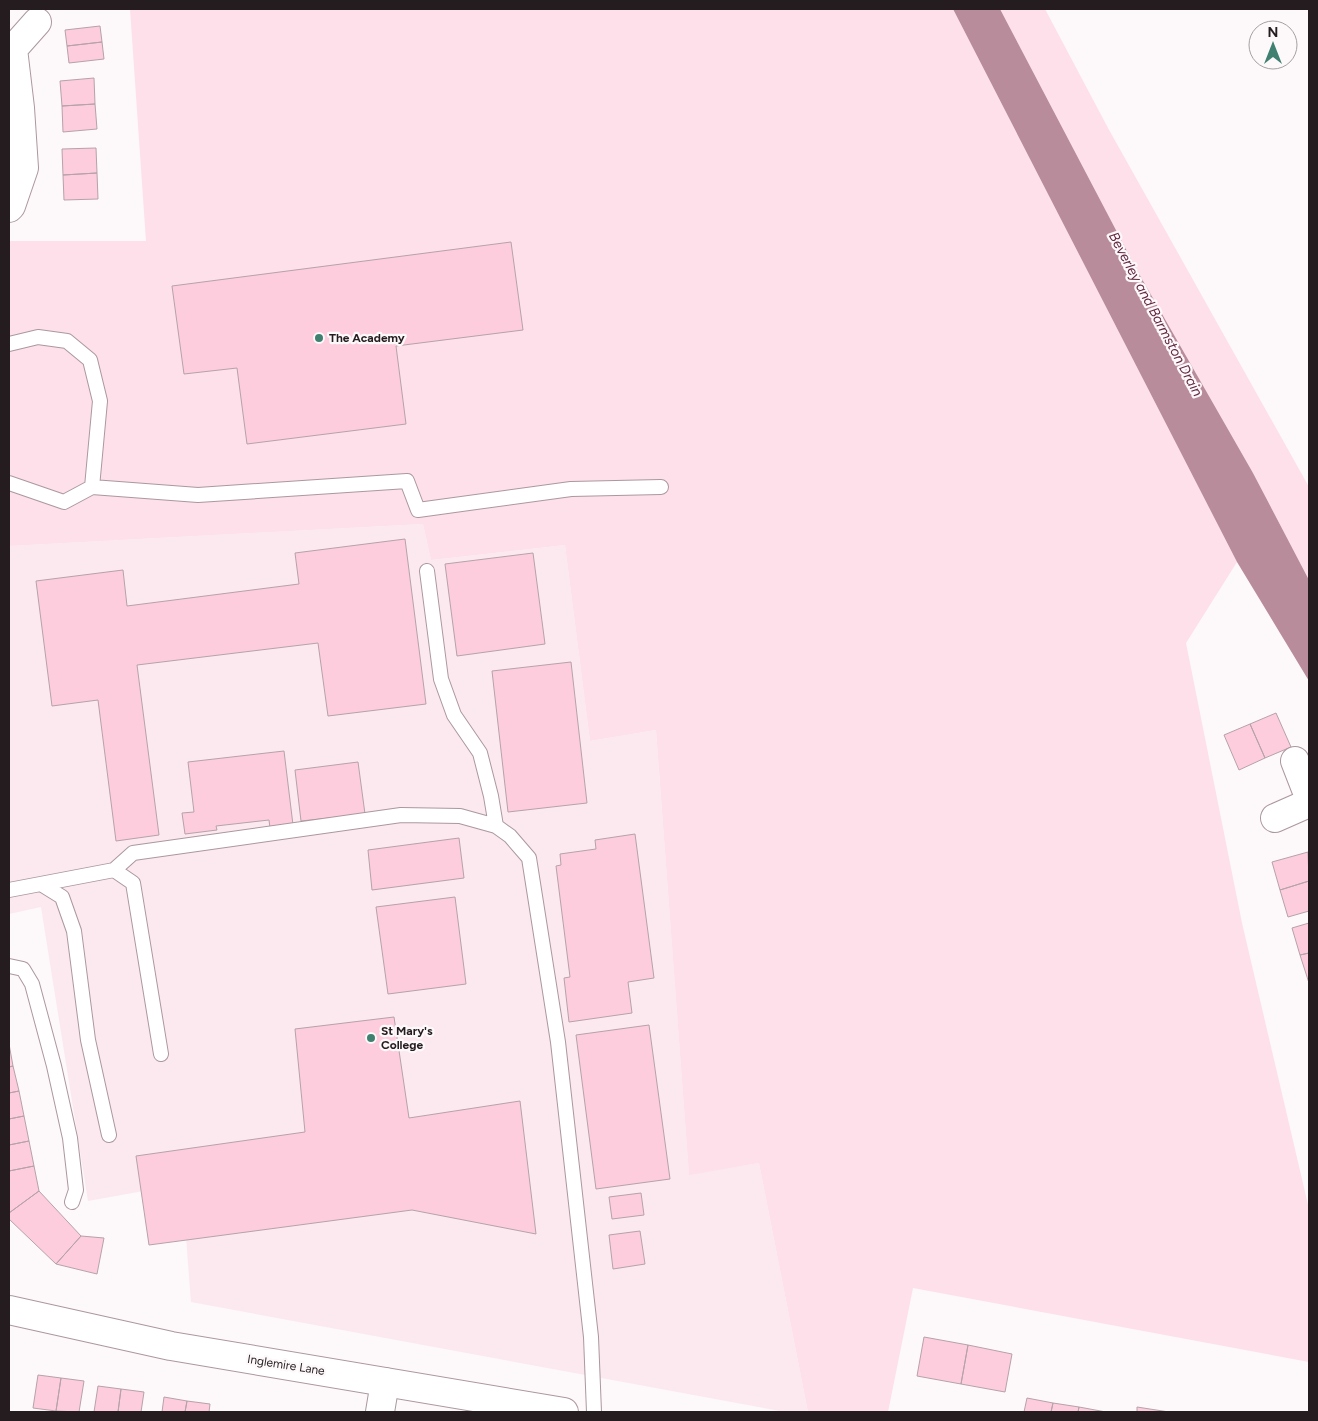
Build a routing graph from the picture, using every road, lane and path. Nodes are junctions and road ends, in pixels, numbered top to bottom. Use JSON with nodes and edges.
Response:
{"nodes":[{"id":1,"x":38,"y":22,"type":"dead end"},
{"id":2,"x":11,"y":48,"type":"edge"},
{"id":3,"x":9,"y":208,"type":"edge"},
{"id":4,"x":9,"y":344,"type":"edge"},
{"id":5,"x":9,"y":483,"type":"edge"},
{"id":6,"x":92,"y":487,"type":"junction"},
{"id":7,"x":661,"y":487,"type":"dead end"},
{"id":8,"x":427,"y":571,"type":"dead end"},
{"id":9,"x":1295,"y":761,"type":"dead end"},
{"id":10,"x":1309,"y":798,"type":"edge"},
{"id":11,"x":1309,"y":803,"type":"edge"},
{"id":12,"x":1275,"y":818,"type":"dead end"},
{"id":13,"x":496,"y":826,"type":"junction"},
{"id":14,"x":114,"y":870,"type":"junction"},
{"id":15,"x":41,"y":884,"type":"junction"},
{"id":16,"x":9,"y":890,"type":"edge"},
{"id":17,"x":9,"y":966,"type":"edge"},
{"id":18,"x":161,"y":1054,"type":"dead end"},
{"id":19,"x":109,"y":1135,"type":"dead end"},
{"id":20,"x":72,"y":1202,"type":"dead end"},
{"id":21,"x":9,"y":1310,"type":"edge"},
{"id":22,"x":385,"y":1382,"type":"junction"},
{"id":23,"x":380,"y":1412,"type":"edge"},
{"id":24,"x":564,"y":1412,"type":"edge"},
{"id":25,"x":594,"y":1412,"type":"edge"}],
"edges":[{"from":1,"to":2,"type":"street"},
{"from":2,"to":3,"type":"street"},
{"from":4,"to":6,"type":"lane"},
{"from":5,"to":6,"type":"lane"},
{"from":6,"to":7,"type":"lane"},
{"from":8,"to":13,"type":"lane"},
{"from":9,"to":10,"type":"street"},
{"from":11,"to":12,"type":"street"},
{"from":13,"to":14,"type":"lane"},
{"from":13,"to":25,"type":"lane"},
{"from":14,"to":15,"type":"lane"},
{"from":14,"to":18,"type":"lane"},
{"from":15,"to":16,"type":"lane"},
{"from":15,"to":19,"type":"lane"},
{"from":17,"to":20,"type":"lane"},
{"from":21,"to":22,"type":"street","name":"Inglemire Lane"},
{"from":22,"to":23,"type":"street"},
{"from":22,"to":24,"type":"street","name":"Inglemire Lane"}]}
